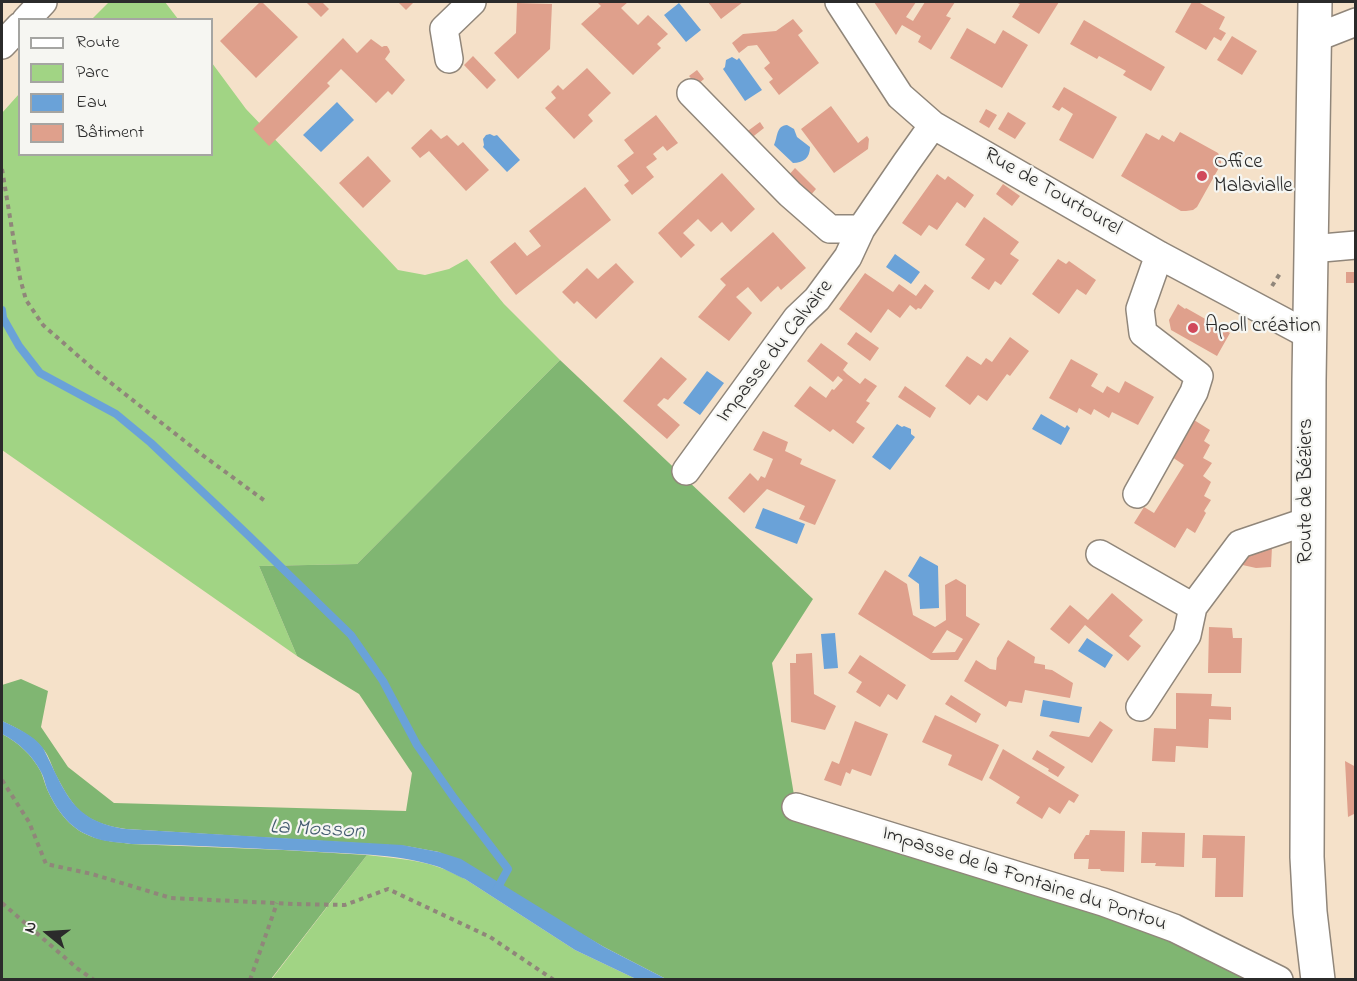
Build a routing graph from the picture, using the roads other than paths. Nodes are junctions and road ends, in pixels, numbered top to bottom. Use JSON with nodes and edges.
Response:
{"nodes":[{"id":1,"x":43,"y":2,"type":"edge"},
{"id":2,"x":472,"y":2,"type":"edge"},
{"id":3,"x":839,"y":2,"type":"edge"},
{"id":4,"x":1315,"y":2,"type":"edge"},
{"id":5,"x":28,"y":18,"type":"edge"},
{"id":6,"x":1356,"y":21,"type":"edge"},
{"id":7,"x":18,"y":28,"type":"edge"},
{"id":8,"x":1315,"y":38,"type":"junction"},
{"id":9,"x":2,"y":45,"type":"edge"},
{"id":10,"x":449,"y":59,"type":"dead end"},
{"id":11,"x":691,"y":93,"type":"dead end"},
{"id":12,"x":933,"y":125,"type":"junction"},
{"id":13,"x":861,"y":229,"type":"junction"},
{"id":14,"x":1356,"y":245,"type":"edge"},
{"id":15,"x":1311,"y":249,"type":"junction"},
{"id":16,"x":1159,"y":255,"type":"junction"},
{"id":17,"x":1310,"y":334,"type":"junction"},
{"id":18,"x":686,"y":471,"type":"dead end"},
{"id":19,"x":1137,"y":494,"type":"dead end"},
{"id":20,"x":1308,"y":520,"type":"junction"},
{"id":21,"x":1100,"y":554,"type":"dead end"},
{"id":22,"x":1193,"y":607,"type":"junction"},
{"id":23,"x":1140,"y":707,"type":"dead end"},
{"id":24,"x":796,"y":807,"type":"dead end"},
{"id":25,"x":1279,"y":980,"type":"edge"},
{"id":26,"x":1318,"y":980,"type":"edge"}],
"edges":[{"from":1,"to":5,"type":"street"},
{"from":2,"to":10,"type":"street"},
{"from":3,"to":12,"type":"street","name":"Rue de Tourtourel"},
{"from":4,"to":8,"type":"main road","name":"Route de Béziers"},
{"from":6,"to":8,"type":"street"},
{"from":7,"to":9,"type":"street"},
{"from":8,"to":15,"type":"main road","name":"Route de Béziers"},
{"from":11,"to":13,"type":"street"},
{"from":12,"to":13,"type":"street","name":"Impasse du Calvaire"},
{"from":12,"to":16,"type":"street","name":"Rue de Tourtourel"},
{"from":13,"to":18,"type":"street","name":"Impasse du Calvaire"},
{"from":14,"to":15,"type":"street"},
{"from":15,"to":17,"type":"main road","name":"Route de Béziers"},
{"from":16,"to":17,"type":"street","name":"Rue de Tourtourel"},
{"from":16,"to":19,"type":"street"},
{"from":17,"to":20,"type":"main road","name":"Route de Béziers"},
{"from":20,"to":22,"type":"street"},
{"from":20,"to":26,"type":"main road","name":"Route de Béziers"},
{"from":21,"to":22,"type":"street"},
{"from":22,"to":23,"type":"street"},
{"from":24,"to":25,"type":"street","name":"Impasse de la Fontaine du Pontou"}]}
